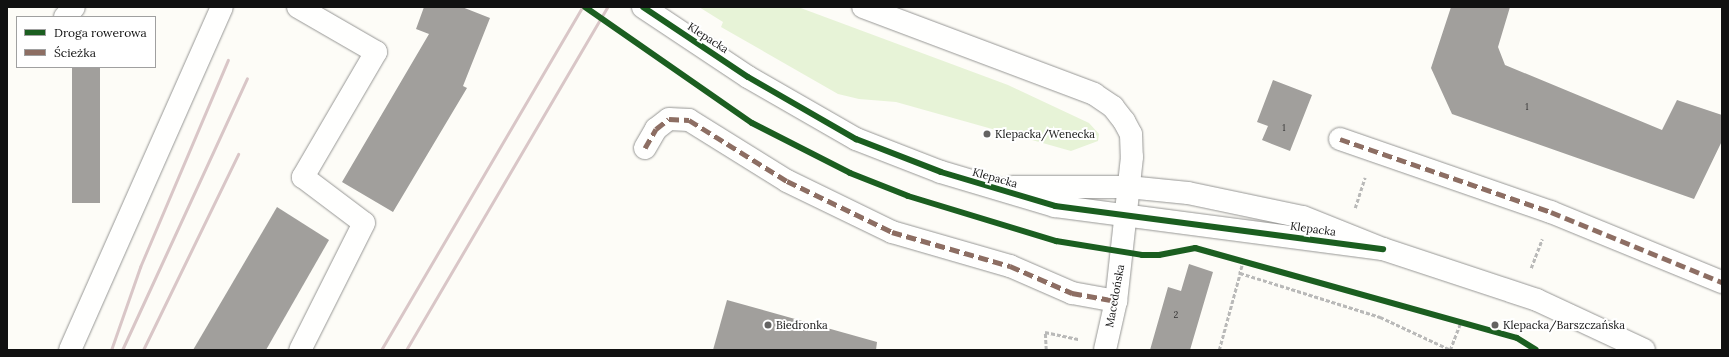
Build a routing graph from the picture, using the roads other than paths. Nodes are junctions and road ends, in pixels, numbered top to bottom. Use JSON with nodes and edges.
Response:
{"nodes":[{"id":1,"x":74,"y":7,"type":"edge"},
{"id":2,"x":222,"y":7,"type":"edge"},
{"id":3,"x":298,"y":7,"type":"edge"},
{"id":4,"x":643,"y":7,"type":"edge"},
{"id":5,"x":871,"y":8,"type":"edge"},
{"id":6,"x":66,"y":16,"type":"edge"},
{"id":7,"x":1340,"y":139,"type":"dead end"},
{"id":8,"x":645,"y":148,"type":"dead end"},
{"id":9,"x":996,"y":187,"type":"junction"},
{"id":10,"x":1128,"y":187,"type":"junction"},
{"id":11,"x":1124,"y":217,"type":"junction"},
{"id":12,"x":1383,"y":249,"type":"junction"},
{"id":13,"x":1722,"y":282,"type":"edge"},
{"id":14,"x":1116,"y":301,"type":"junction"},
{"id":15,"x":1096,"y":345,"type":"edge"},
{"id":16,"x":70,"y":350,"type":"edge"},
{"id":17,"x":300,"y":350,"type":"edge"},
{"id":18,"x":1644,"y":350,"type":"edge"}],
"edges":[{"from":1,"to":6,"type":"street"},
{"from":2,"to":16,"type":"street"},
{"from":3,"to":17,"type":"street"},
{"from":4,"to":9,"type":"street","name":"Klepacka"},
{"from":5,"to":10,"type":"street","name":"Macedońska"},
{"from":7,"to":13,"type":"street"},
{"from":8,"to":14,"type":"street"},
{"from":9,"to":10,"type":"street","name":"Klepacka"},
{"from":9,"to":11,"type":"street","name":"Klepacka"},
{"from":10,"to":11,"type":"street","name":"Macedońska"},
{"from":10,"to":12,"type":"street","name":"Klepacka"},
{"from":11,"to":12,"type":"street","name":"Klepacka"},
{"from":11,"to":14,"type":"street","name":"Macedońska"},
{"from":12,"to":18,"type":"street","name":"Klepacka"},
{"from":14,"to":15,"type":"street","name":"Macedońska"}]}
